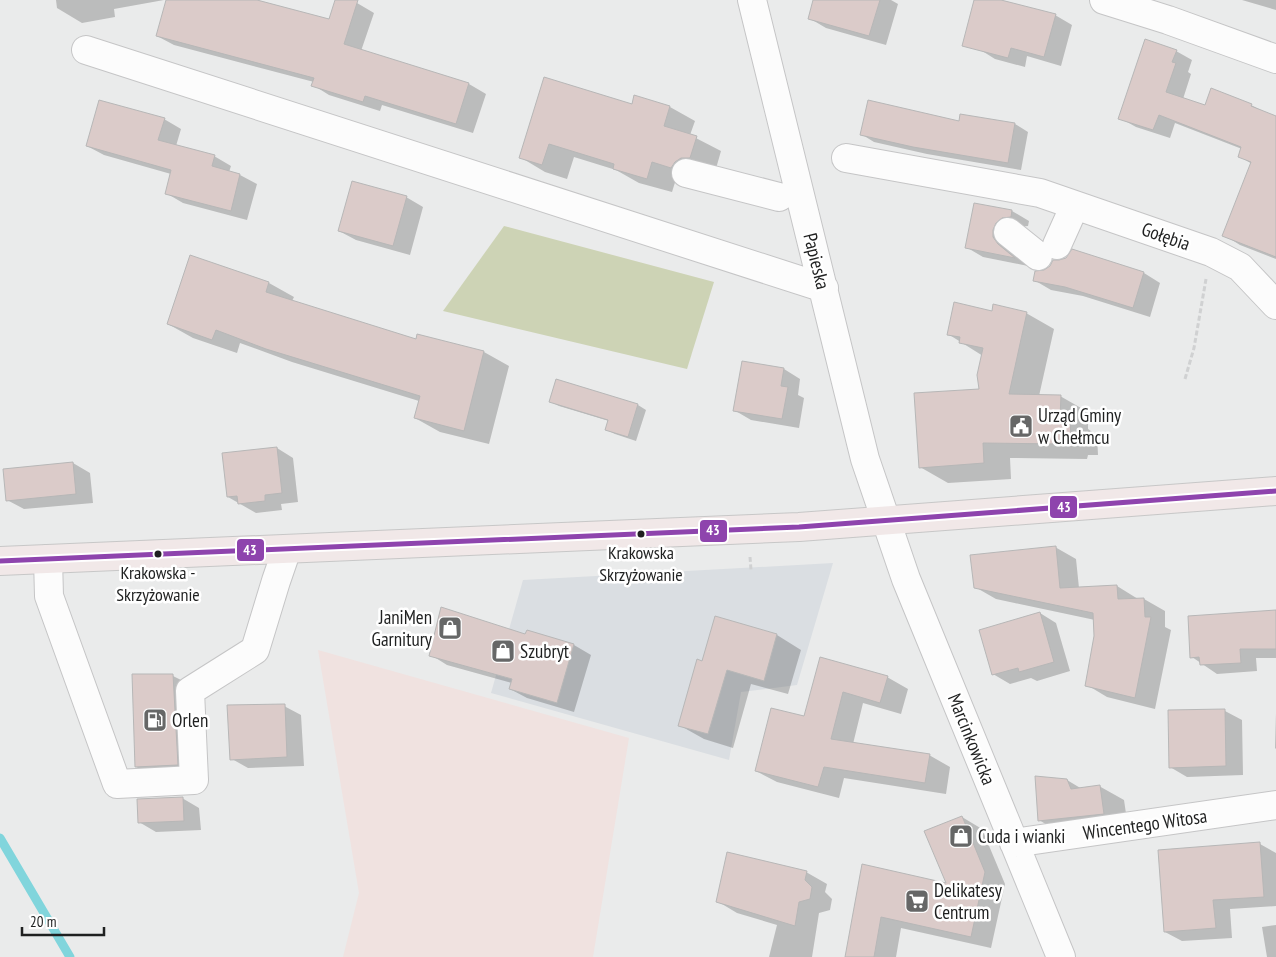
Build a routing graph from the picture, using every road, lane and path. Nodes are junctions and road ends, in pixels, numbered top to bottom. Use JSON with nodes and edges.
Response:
{"nodes":[{"id":1,"x":752,"y":0,"type":"edge"},
{"id":2,"x":1104,"y":0,"type":"edge"},
{"id":3,"x":86,"y":50,"type":"dead end"},
{"id":4,"x":1276,"y":59,"type":"edge"},
{"id":5,"x":846,"y":158,"type":"dead end"},
{"id":6,"x":686,"y":173,"type":"dead end"},
{"id":7,"x":779,"y":197,"type":"dead end"},
{"id":8,"x":1076,"y":205,"type":"junction"},
{"id":9,"x":1008,"y":232,"type":"dead end"},
{"id":10,"x":1211,"y":252,"type":"junction"},
{"id":11,"x":824,"y":288,"type":"junction"},
{"id":12,"x":1276,"y":305,"type":"edge"},
{"id":13,"x":1185,"y":379,"type":"dead end"},
{"id":14,"x":1276,"y":491,"type":"edge"},
{"id":15,"x":886,"y":520,"type":"junction"},
{"id":16,"x":288,"y":549,"type":"junction"},
{"id":17,"x":750,"y":551,"type":"dead end"},
{"id":18,"x":48,"y":559,"type":"junction"},
{"id":19,"x":0,"y":562,"type":"edge"},
{"id":20,"x":751,"y":570,"type":"dead end"},
{"id":21,"x":1276,"y":805,"type":"edge"},
{"id":22,"x":1014,"y":843,"type":"junction"},
{"id":23,"x":1061,"y":957,"type":"edge"}],
"edges":[{"from":1,"to":11,"type":"street","name":"Papieska"},
{"from":2,"to":4,"type":"street"},
{"from":3,"to":11,"type":"street"},
{"from":5,"to":8,"type":"street","name":"Gołębia"},
{"from":6,"to":7,"type":"street"},
{"from":8,"to":9,"type":"street"},
{"from":8,"to":10,"type":"street","name":"Gołębia"},
{"from":10,"to":12,"type":"street","name":"Gołębia"},
{"from":10,"to":13,"type":"path"},
{"from":11,"to":15,"type":"street","name":"Papieska"},
{"from":14,"to":15,"type":"main road"},
{"from":15,"to":16,"type":"main road"},
{"from":15,"to":22,"type":"street","name":"Marcinkowicka"},
{"from":16,"to":18,"type":"main road"},
{"from":16,"to":18,"type":"street"},
{"from":17,"to":20,"type":"path"},
{"from":18,"to":19,"type":"main road"},
{"from":21,"to":22,"type":"street","name":"Wincentego Witosa"},
{"from":22,"to":23,"type":"street","name":"Marcinkowicka"}]}
